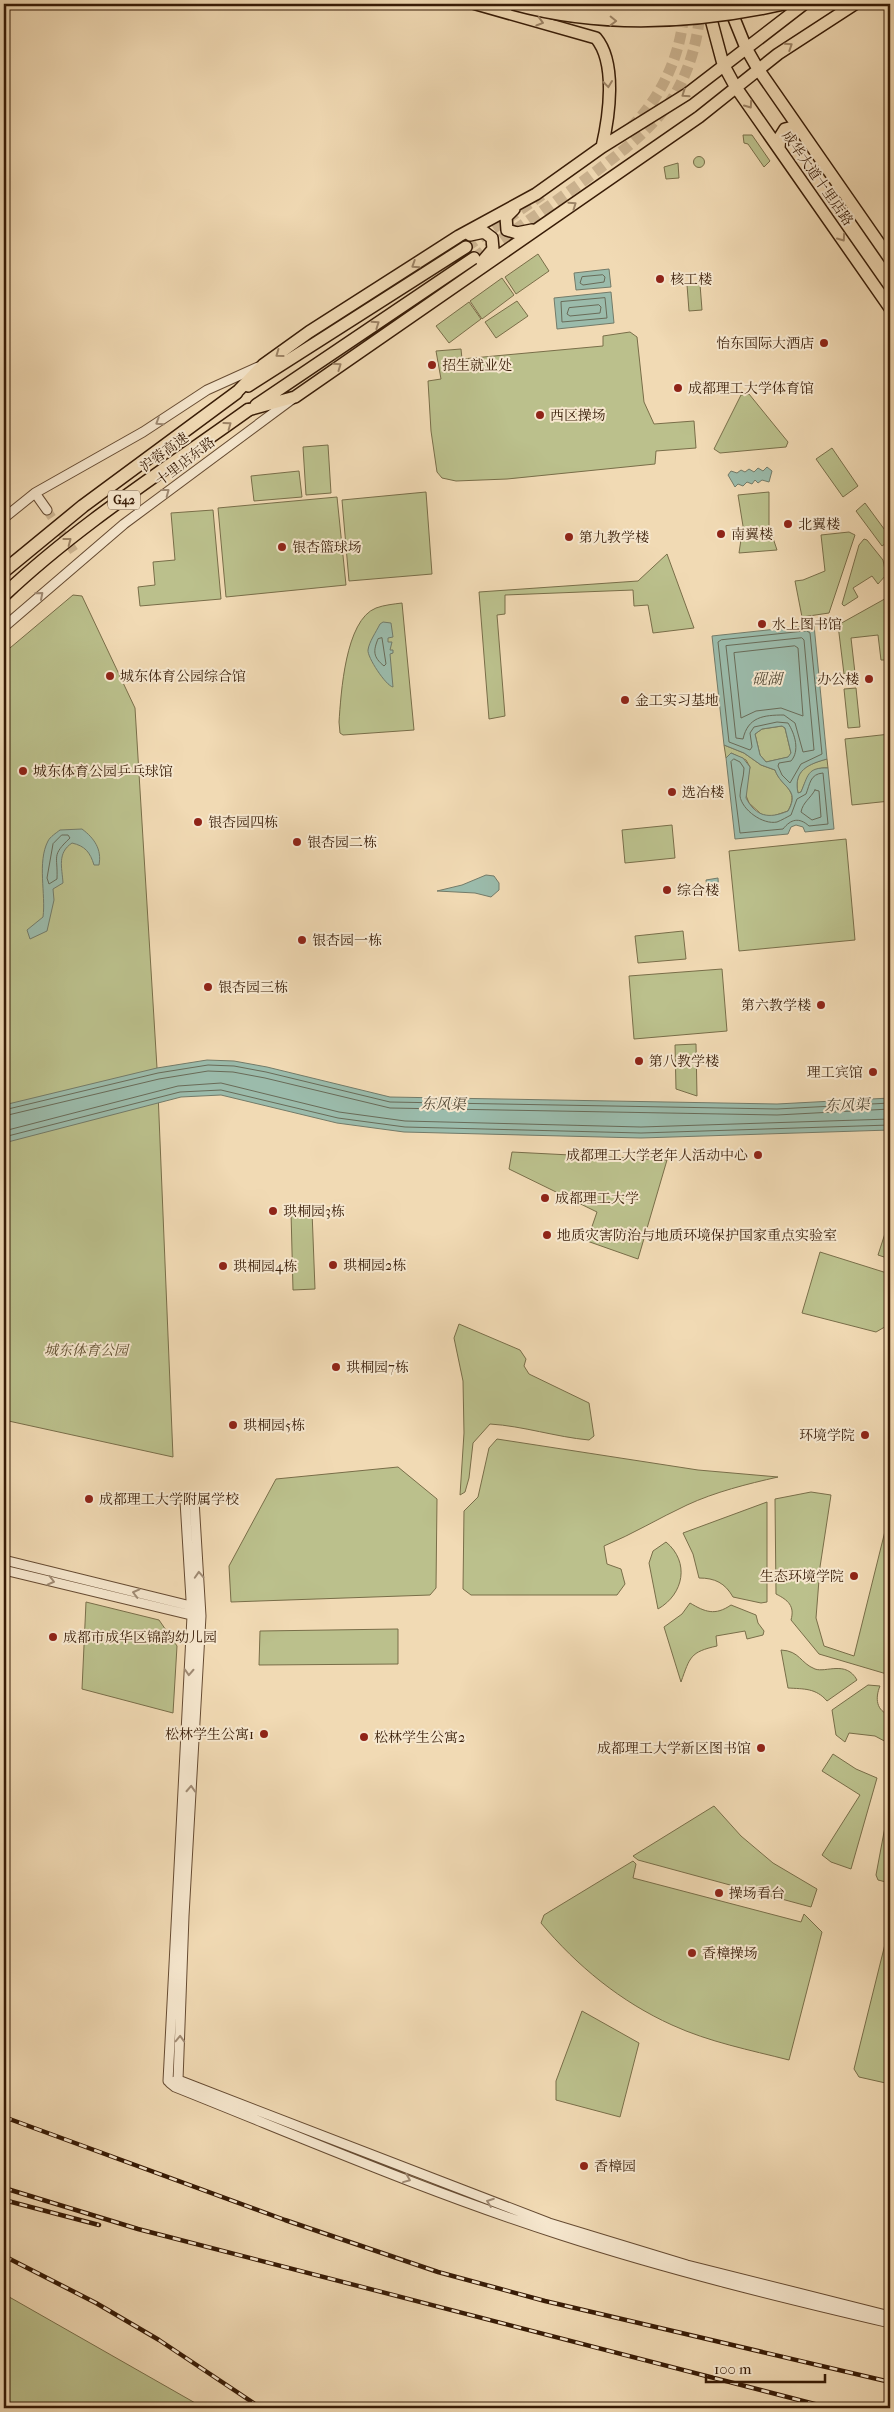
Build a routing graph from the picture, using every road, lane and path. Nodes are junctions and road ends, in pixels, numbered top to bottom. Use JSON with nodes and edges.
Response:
{"nodes":[{"id":1,"x":476,"y":4,"type":"edge"},
{"id":2,"x":513,"y":4,"type":"edge"},
{"id":3,"x":556,"y":4,"type":"edge"},
{"id":4,"x":575,"y":4,"type":"edge"},
{"id":5,"x":639,"y":4,"type":"edge"},
{"id":6,"x":707,"y":4,"type":"edge"},
{"id":7,"x":729,"y":4,"type":"edge"},
{"id":8,"x":784,"y":4,"type":"edge"},
{"id":9,"x":804,"y":4,"type":"edge"},
{"id":10,"x":855,"y":4,"type":"edge"},
{"id":11,"x":746,"y":48,"type":"junction"},
{"id":12,"x":723,"y":64,"type":"junction"},
{"id":13,"x":758,"y":69,"type":"junction"},
{"id":14,"x":735,"y":86,"type":"junction"},
{"id":15,"x":800,"y":130,"type":"junction"},
{"id":16,"x":602,"y":147,"type":"junction"},
{"id":17,"x":779,"y":148,"type":"junction"},
{"id":18,"x":536,"y":194,"type":"junction"},
{"id":19,"x":549,"y":222,"type":"junction"},
{"id":20,"x":442,"y":248,"type":"junction"},
{"id":21,"x":466,"y":248,"type":"tunnel mouth"},
{"id":22,"x":474,"y":258,"type":"tunnel mouth"},
{"id":23,"x":890,"y":259,"type":"edge"},
{"id":24,"x":462,"y":281,"type":"junction"},
{"id":25,"x":890,"y":308,"type":"edge"},
{"id":26,"x":263,"y":365,"type":"junction"},
{"id":27,"x":236,"y":394,"type":"junction"},
{"id":28,"x":295,"y":397,"type":"junction"},
{"id":29,"x":248,"y":410,"type":"junction"},
{"id":30,"x":36,"y":493,"type":"junction"},
{"id":31,"x":47,"y":510,"type":"tunnel mouth"},
{"id":32,"x":4,"y":518,"type":"edge"},
{"id":33,"x":4,"y":570,"type":"edge"},
{"id":34,"x":4,"y":595,"type":"edge"},
{"id":35,"x":4,"y":628,"type":"edge"},
{"id":36,"x":4,"y":1560,"type":"edge"},
{"id":37,"x":4,"y":1570,"type":"edge"},
{"id":38,"x":196,"y":1611,"type":"junction"},
{"id":39,"x":174,"y":2083,"type":"junction"},
{"id":40,"x":890,"y":2316,"type":"edge"},
{"id":41,"x":890,"y":2323,"type":"edge"}],
"edges":[{"from":1,"to":16,"type":"main road","one_way":true},
{"from":2,"to":8,"type":"main road","one_way":true,"bridge":true},
{"from":3,"to":7,"type":"main road","bridge":true},
{"from":4,"to":5,"type":"main road"},
{"from":6,"to":12,"type":"main road","name":"成华大道十里店路"},
{"from":7,"to":11,"type":"main road","name":"成华大道十里店路"},
{"from":9,"to":11,"type":"main road"},
{"from":13,"to":10,"type":"main road","one_way":true},
{"from":11,"to":12,"type":"main road"},
{"from":11,"to":13,"type":"main road","name":"成华大道十里店路"},
{"from":12,"to":14,"type":"main road","name":"成华大道十里店路"},
{"from":12,"to":16,"type":"main road","one_way":true},
{"from":13,"to":14,"type":"main road"},
{"from":13,"to":15,"type":"main road","name":"成华大道十里店路"},
{"from":14,"to":17,"type":"main road","name":"成华大道十里店路","one_way":true},
{"from":19,"to":14,"type":"main road","one_way":true},
{"from":15,"to":17,"type":"main road"},
{"from":15,"to":23,"type":"main road","name":"成华大道十里店路"},
{"from":16,"to":18,"type":"main road"},
{"from":17,"to":25,"type":"main road","name":"成华大道十里店路","one_way":true},
{"from":18,"to":19,"type":"main road"},
{"from":18,"to":20,"type":"main road"},
{"from":19,"to":24,"type":"main road"},
{"from":20,"to":24,"type":"main road"},
{"from":20,"to":26,"type":"main road","one_way":true},
{"from":21,"to":27,"type":"main road"},
{"from":29,"to":22,"type":"main road","one_way":true},
{"from":28,"to":24,"type":"main road","one_way":true},
{"from":26,"to":27,"type":"main road"},
{"from":26,"to":30,"type":"street","one_way":true},
{"from":27,"to":33,"type":"highway","name":"沪蓉高速","number":"G42"},
{"from":28,"to":29,"type":"main road"},
{"from":35,"to":28,"type":"street","name":"十里店东路","one_way":true},
{"from":34,"to":29,"type":"highway","name":"沪蓉高速","number":"G42","one_way":true},
{"from":30,"to":31,"type":"street"},
{"from":30,"to":32,"type":"street"},
{"from":38,"to":36,"type":"street","one_way":true},
{"from":37,"to":38,"type":"street","one_way":true},
{"from":38,"to":38,"type":"street","one_way":true},
{"from":38,"to":39,"type":"street"},
{"from":40,"to":39,"type":"street","one_way":true},
{"from":39,"to":41,"type":"street","one_way":true}]}
